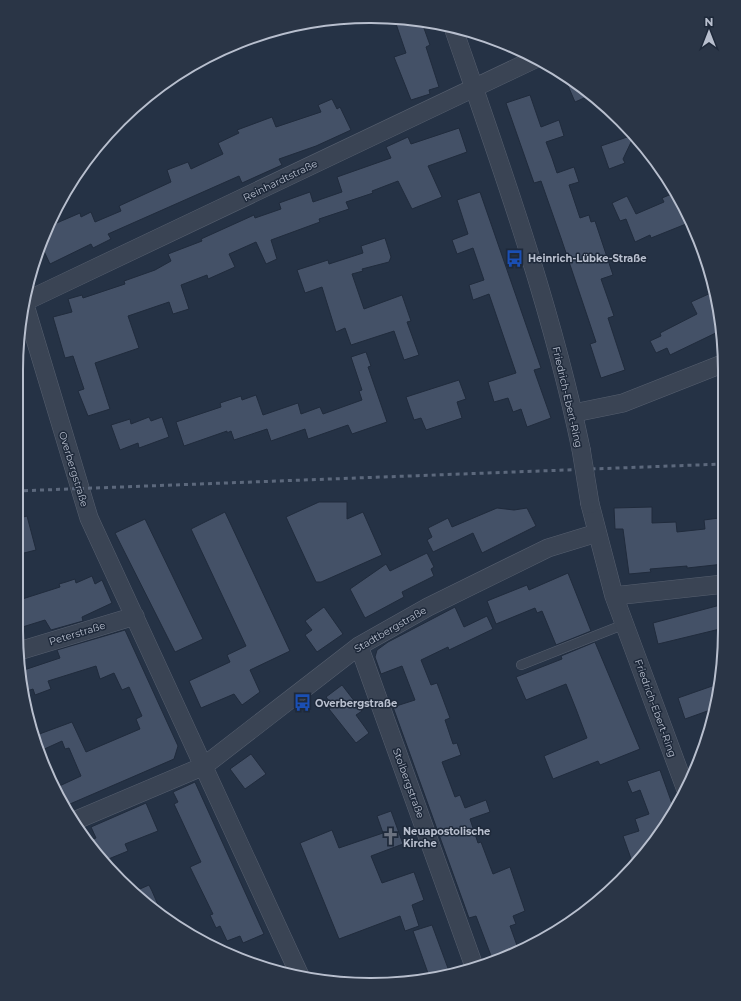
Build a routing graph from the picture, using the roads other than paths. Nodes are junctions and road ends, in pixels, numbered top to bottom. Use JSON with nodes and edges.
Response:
{"nodes":[{"id":1,"x":455,"y":34,"type":"edge"},
{"id":2,"x":529,"y":62,"type":"edge"},
{"id":3,"x":474,"y":88,"type":"junction"},
{"id":4,"x":31,"y":299,"type":"edge"},
{"id":5,"x":28,"y":315,"type":"edge"},
{"id":6,"x":718,"y":366,"type":"edge"},
{"id":7,"x":574,"y":413,"type":"junction"},
{"id":8,"x":597,"y":533,"type":"junction"},
{"id":9,"x":718,"y":585,"type":"edge"},
{"id":10,"x":614,"y":596,"type":"junction"},
{"id":11,"x":135,"y":616,"type":"junction"},
{"id":12,"x":625,"y":624,"type":"junction"},
{"id":13,"x":359,"y":646,"type":"junction"},
{"id":14,"x":24,"y":650,"type":"edge"},
{"id":15,"x":521,"y":665,"type":"dead end"},
{"id":16,"x":204,"y":766,"type":"junction"},
{"id":17,"x":683,"y":782,"type":"edge"},
{"id":18,"x":78,"y":818,"type":"edge"},
{"id":19,"x":473,"y":963,"type":"edge"},
{"id":20,"x":298,"y":970,"type":"edge"}],
"edges":[{"from":1,"to":3,"type":"street","name":"Friedrich-Ebert-Ring"},
{"from":2,"to":3,"type":"street","name":"Reinhardtstraße"},
{"from":3,"to":4,"type":"street","name":"Reinhardtstraße"},
{"from":3,"to":7,"type":"street","name":"Friedrich-Ebert-Ring"},
{"from":5,"to":11,"type":"street","name":"Overbergstraße"},
{"from":6,"to":7,"type":"street"},
{"from":7,"to":8,"type":"street","name":"Friedrich-Ebert-Ring","bridge":true},
{"from":8,"to":10,"type":"street","name":"Friedrich-Ebert-Ring"},
{"from":8,"to":13,"type":"street","name":"Stadtbergstraße"},
{"from":9,"to":10,"type":"street"},
{"from":10,"to":12,"type":"street","name":"Friedrich-Ebert-Ring"},
{"from":11,"to":14,"type":"street","name":"Peterstraße"},
{"from":11,"to":16,"type":"street","name":"Overbergstraße"},
{"from":12,"to":15,"type":"lane"},
{"from":12,"to":17,"type":"street","name":"Friedrich-Ebert-Ring"},
{"from":13,"to":16,"type":"street","name":"Stadtbergstraße"},
{"from":13,"to":19,"type":"street","name":"Stolbergstraße"},
{"from":16,"to":18,"type":"street","name":"Stadtbergstraße"},
{"from":16,"to":20,"type":"street","name":"Overbergstraße"}]}
